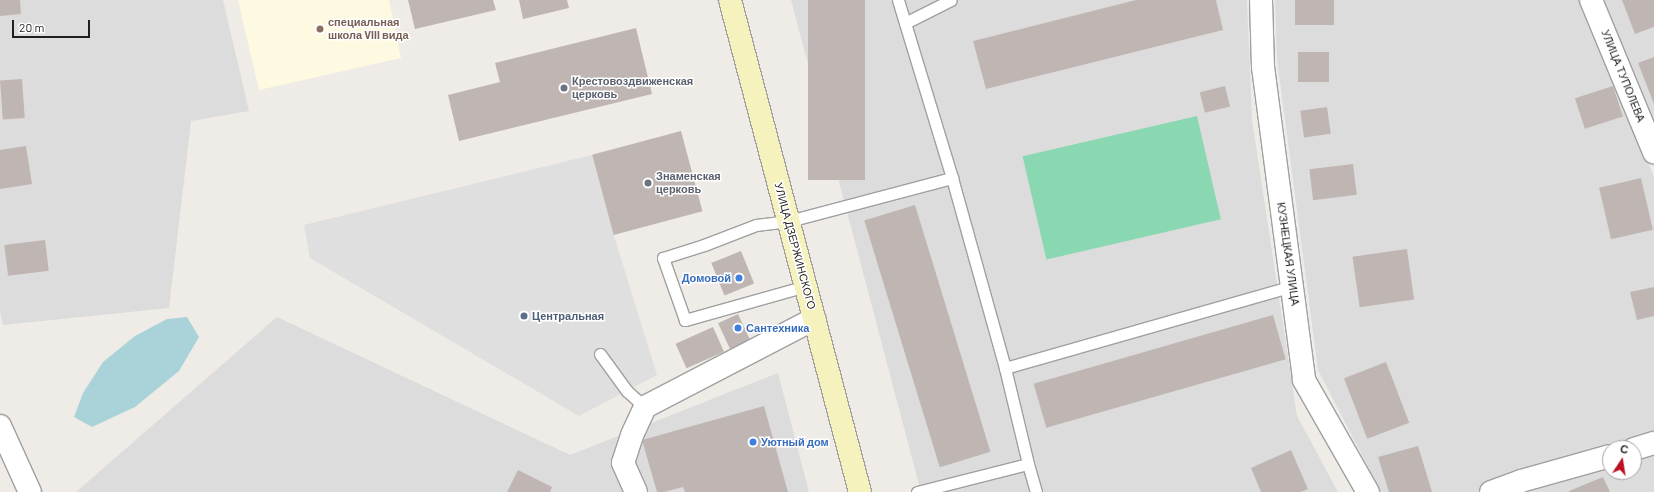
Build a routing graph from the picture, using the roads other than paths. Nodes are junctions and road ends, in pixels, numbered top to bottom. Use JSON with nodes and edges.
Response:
{"nodes":[{"id":1,"x":730,"y":0,"type":"edge"},
{"id":2,"x":898,"y":0,"type":"edge"},
{"id":3,"x":951,"y":0,"type":"edge"},
{"id":4,"x":1262,"y":0,"type":"edge"},
{"id":5,"x":1591,"y":0,"type":"edge"},
{"id":6,"x":905,"y":23,"type":"junction"},
{"id":7,"x":1654,"y":152,"type":"edge"},
{"id":8,"x":952,"y":178,"type":"junction"},
{"id":9,"x":788,"y":221,"type":"junction"},
{"id":10,"x":806,"y":286,"type":"junction"},
{"id":11,"x":1293,"y":286,"type":"junction"},
{"id":12,"x":814,"y":319,"type":"junction"},
{"id":13,"x":600,"y":354,"type":"dead end"},
{"id":14,"x":1005,"y":368,"type":"junction"},
{"id":15,"x":645,"y":407,"type":"junction"},
{"id":16,"x":2,"y":435,"type":"edge"},
{"id":17,"x":1654,"y":444,"type":"edge"},
{"id":18,"x":1642,"y":447,"type":"edge"},
{"id":19,"x":1602,"y":458,"type":"edge"},
{"id":20,"x":1028,"y":464,"type":"junction"},
{"id":21,"x":30,"y":492,"type":"edge"},
{"id":22,"x":636,"y":492,"type":"edge"},
{"id":23,"x":860,"y":492,"type":"edge"},
{"id":24,"x":917,"y":492,"type":"edge"},
{"id":25,"x":1036,"y":492,"type":"edge"},
{"id":26,"x":1368,"y":492,"type":"edge"},
{"id":27,"x":1491,"y":492,"type":"edge"}],
"edges":[{"from":1,"to":9,"type":"main road","name":"УЛИЦА ДЗЕРЖИНСКОГО"},
{"from":2,"to":6,"type":"lane"},
{"from":3,"to":6,"type":"lane"},
{"from":4,"to":11,"type":"street","name":"КУЗНЕЦКАЯ УЛИЦА"},
{"from":5,"to":7,"type":"street","name":"УЛИЦА ТУПОЛЕВА"},
{"from":6,"to":8,"type":"lane"},
{"from":8,"to":9,"type":"lane"},
{"from":8,"to":14,"type":"lane"},
{"from":9,"to":10,"type":"main road","name":"УЛИЦА ДЗЕРЖИНСКОГО"},
{"from":9,"to":10,"type":"lane"},
{"from":10,"to":12,"type":"main road","name":"УЛИЦА ДЗЕРЖИНСКОГО"},
{"from":11,"to":14,"type":"lane"},
{"from":11,"to":26,"type":"street","name":"КУЗНЕЦКАЯ УЛИЦА"},
{"from":12,"to":15,"type":"street"},
{"from":12,"to":23,"type":"main road","name":"УЛИЦА ДЗЕРЖИНСКОГО"},
{"from":13,"to":15,"type":"lane"},
{"from":14,"to":20,"type":"lane"},
{"from":15,"to":22,"type":"street"},
{"from":16,"to":21,"type":"street"},
{"from":17,"to":18,"type":"street"},
{"from":19,"to":27,"type":"street"},
{"from":20,"to":24,"type":"lane"},
{"from":20,"to":25,"type":"lane"}]}
